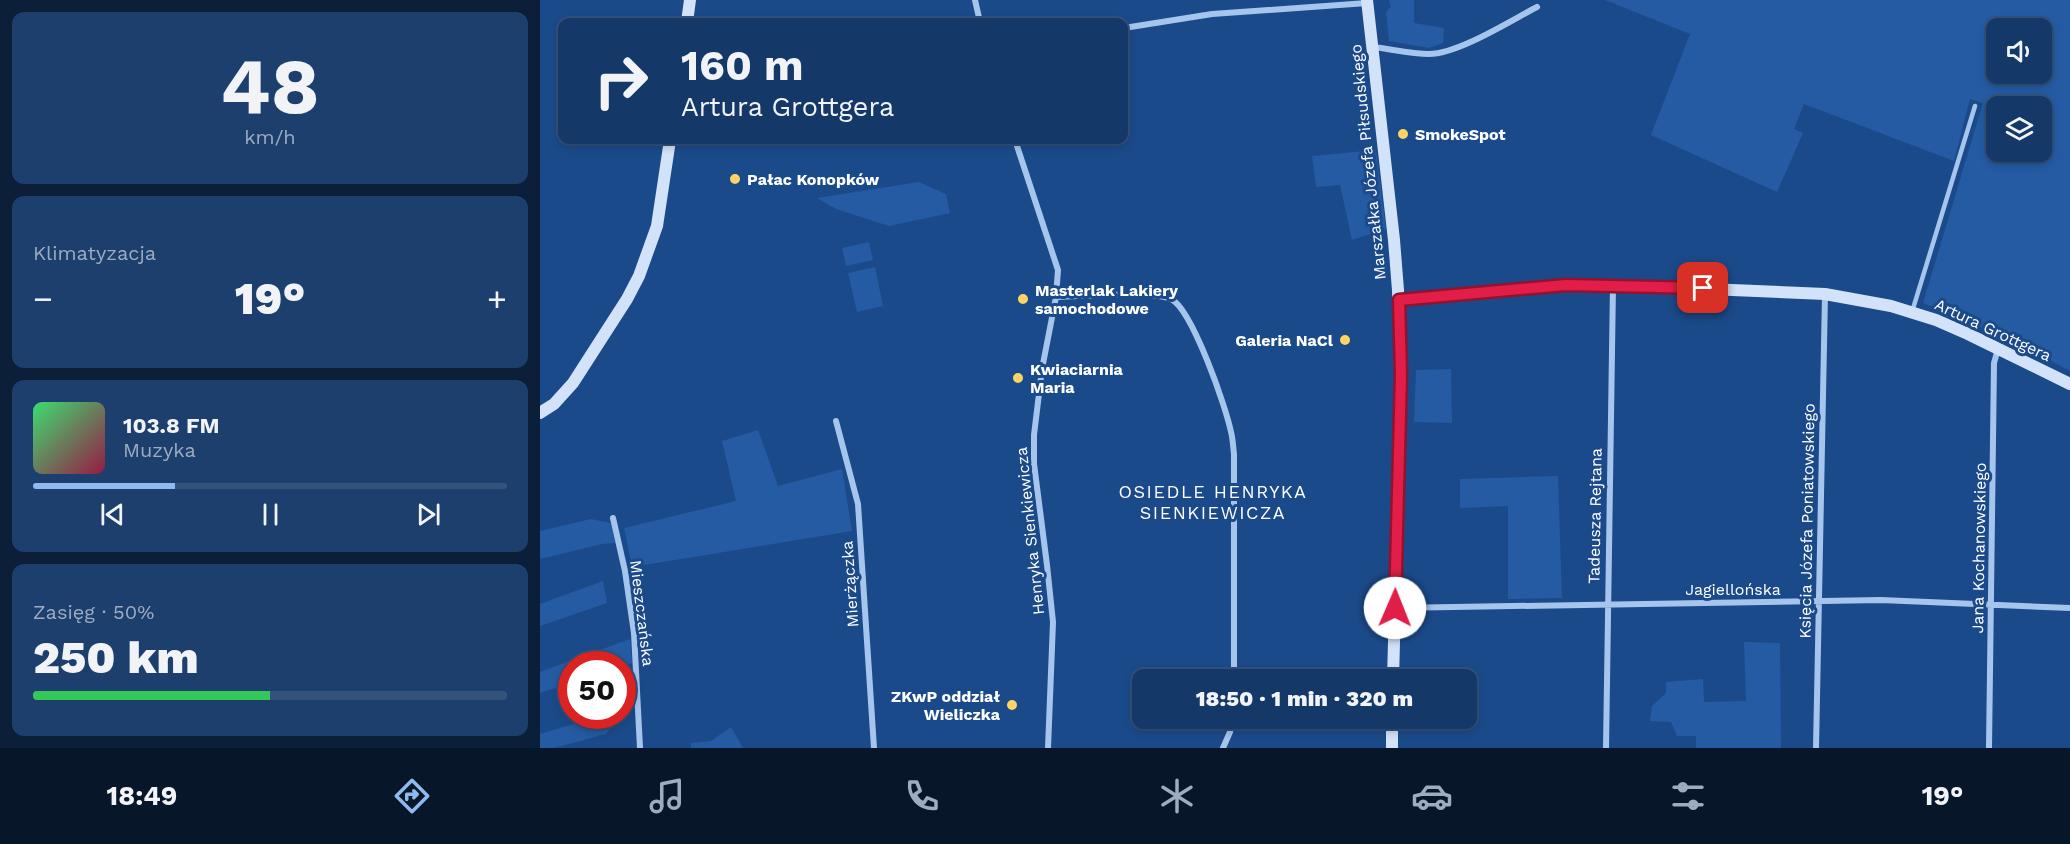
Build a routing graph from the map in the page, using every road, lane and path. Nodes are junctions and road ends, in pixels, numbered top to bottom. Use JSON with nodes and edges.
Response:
{"nodes":[{"id":1,"x":690,"y":0,"type":"edge"},
{"id":2,"x":975,"y":0,"type":"edge"},
{"id":3,"x":1367,"y":1,"type":"edge"},
{"id":4,"x":1537,"y":8,"type":"dead end"},
{"id":5,"x":688,"y":18,"type":"edge"},
{"id":6,"x":979,"y":18,"type":"edge"},
{"id":7,"x":1128,"y":27,"type":"edge"},
{"id":8,"x":1372,"y":47,"type":"junction"},
{"id":9,"x":1975,"y":106,"type":"dead end"},
{"id":10,"x":669,"y":144,"type":"edge"},
{"id":11,"x":1016,"y":144,"type":"edge"},
{"id":12,"x":1613,"y":285,"type":"junction"},
{"id":13,"x":1824,"y":294,"type":"junction"},
{"id":14,"x":1056,"y":297,"type":"junction"},
{"id":15,"x":1399,"y":300,"type":"junction"},
{"id":16,"x":1912,"y":312,"type":"junction"},
{"id":17,"x":1998,"y":348,"type":"junction"},
{"id":18,"x":2070,"y":384,"type":"edge"},
{"id":19,"x":540,"y":413,"type":"edge"},
{"id":20,"x":836,"y":421,"type":"dead end"},
{"id":21,"x":613,"y":518,"type":"dead end"},
{"id":22,"x":1818,"y":602,"type":"junction"},
{"id":23,"x":1608,"y":604,"type":"junction"},
{"id":24,"x":1992,"y":606,"type":"junction"},
{"id":25,"x":1395,"y":608,"type":"junction"},
{"id":26,"x":2070,"y":608,"type":"edge"},
{"id":27,"x":1234,"y":669,"type":"edge"},
{"id":28,"x":1393,"y":669,"type":"edge"},
{"id":29,"x":1231,"y":729,"type":"edge"},
{"id":30,"x":1392,"y":729,"type":"edge"},
{"id":31,"x":640,"y":748,"type":"edge"},
{"id":32,"x":874,"y":748,"type":"edge"},
{"id":33,"x":1048,"y":748,"type":"edge"},
{"id":34,"x":1222,"y":748,"type":"edge"},
{"id":35,"x":1391,"y":748,"type":"edge"},
{"id":36,"x":1606,"y":748,"type":"edge"},
{"id":37,"x":1816,"y":748,"type":"edge"},
{"id":38,"x":1989,"y":748,"type":"edge"}],
"edges":[{"from":1,"to":5,"type":"street"},
{"from":2,"to":6,"type":"street"},
{"from":3,"to":7,"type":"street"},
{"from":3,"to":8,"type":"street","name":"Marszałka Józefa Piłsudskiego"},
{"from":4,"to":8,"type":"street"},
{"from":8,"to":15,"type":"street","name":"Marszałka Józefa Piłsudskiego"},
{"from":9,"to":16,"type":"lane"},
{"from":10,"to":19,"type":"street"},
{"from":11,"to":14,"type":"street","name":"Henryka Sienkiewicza"},
{"from":12,"to":13,"type":"street","name":"Artura Grottgera"},
{"from":12,"to":15,"type":"street","name":"Artura Grottgera"},
{"from":12,"to":23,"type":"street","name":"Tadeusza Rejtana"},
{"from":13,"to":16,"type":"street","name":"Artura Grottgera"},
{"from":13,"to":22,"type":"street","name":"Księcia Józefa Poniatowskiego"},
{"from":14,"to":27,"type":"street"},
{"from":14,"to":33,"type":"street","name":"Henryka Sienkiewicza"},
{"from":15,"to":25,"type":"street","name":"Marszałka Józefa Piłsudskiego"},
{"from":16,"to":17,"type":"street","name":"Artura Grottgera"},
{"from":17,"to":18,"type":"street","name":"Artura Grottgera"},
{"from":17,"to":24,"type":"street","name":"Jana Kochanowskiego"},
{"from":20,"to":32,"type":"street","name":"Mierżączka"},
{"from":21,"to":31,"type":"street","name":"Mieszczańska"},
{"from":22,"to":23,"type":"street","name":"Jagiellońska"},
{"from":22,"to":24,"type":"street","name":"Jagiellońska"},
{"from":22,"to":37,"type":"street","name":"Księcia Józefa Poniatowskiego"},
{"from":23,"to":25,"type":"street","name":"Jagiellońska"},
{"from":23,"to":36,"type":"street","name":"Tadeusza Rejtana"},
{"from":24,"to":26,"type":"street","name":"Jagiellońska"},
{"from":24,"to":38,"type":"street","name":"Jana Kochanowskiego"},
{"from":25,"to":28,"type":"street","name":"Marszałka Józefa Piłsudskiego"},
{"from":29,"to":34,"type":"street"},
{"from":30,"to":35,"type":"street"}]}
